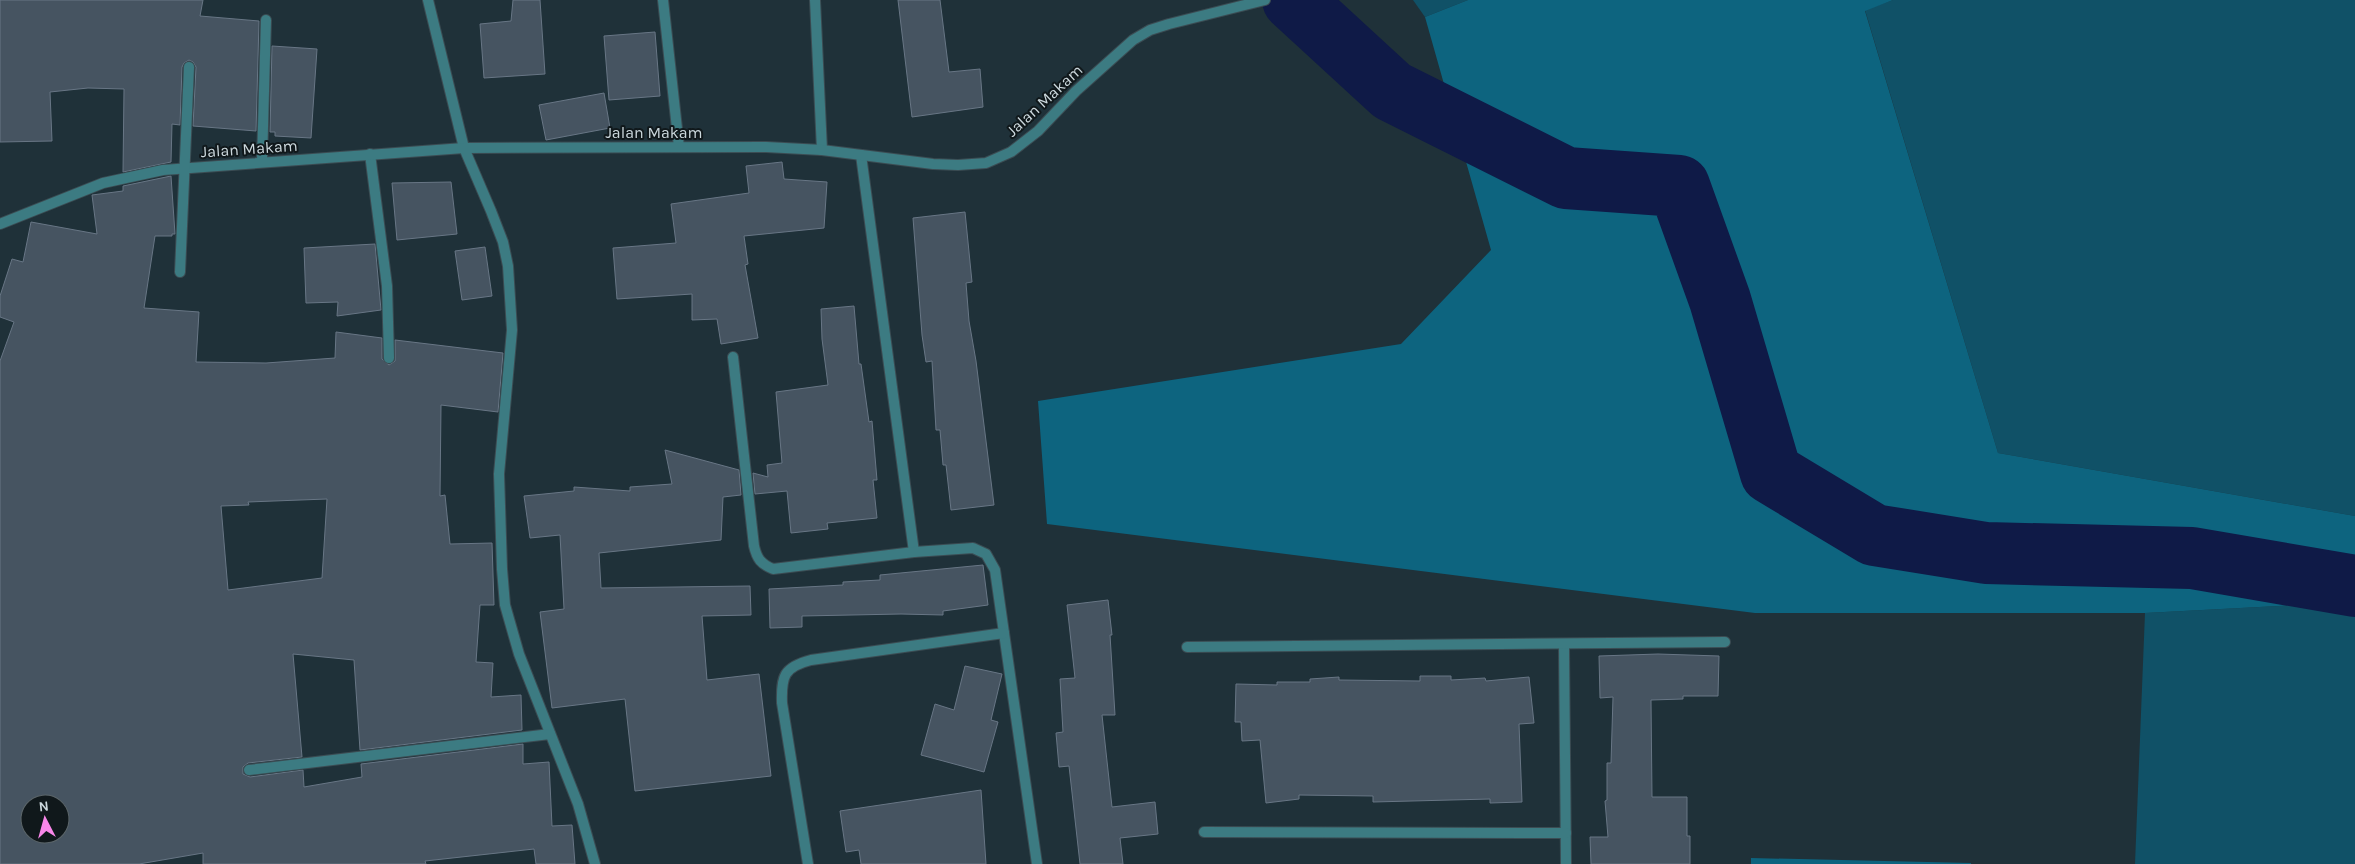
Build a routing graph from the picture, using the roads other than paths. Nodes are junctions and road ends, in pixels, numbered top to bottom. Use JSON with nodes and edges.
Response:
{"nodes":[{"id":1,"x":428,"y":0,"type":"edge"},
{"id":2,"x":662,"y":0,"type":"edge"},
{"id":3,"x":815,"y":0,"type":"edge"},
{"id":4,"x":1265,"y":0,"type":"edge"},
{"id":5,"x":266,"y":20,"type":"dead end"},
{"id":6,"x":189,"y":67,"type":"dead end"},
{"id":7,"x":679,"y":147,"type":"junction"},
{"id":8,"x":464,"y":148,"type":"junction"},
{"id":9,"x":822,"y":150,"type":"junction"},
{"id":10,"x":370,"y":154,"type":"junction"},
{"id":11,"x":861,"y":155,"type":"junction"},
{"id":12,"x":262,"y":162,"type":"junction"},
{"id":13,"x":184,"y":168,"type":"junction"},
{"id":14,"x":0,"y":224,"type":"edge"},
{"id":15,"x":180,"y":272,"type":"dead end"},
{"id":16,"x":732,"y":357,"type":"dead end"},
{"id":17,"x":389,"y":358,"type":"dead end"},
{"id":18,"x":914,"y":552,"type":"junction"},
{"id":19,"x":1004,"y":633,"type":"junction"},
{"id":20,"x":1726,"y":642,"type":"dead end"},
{"id":21,"x":1564,"y":645,"type":"junction"},
{"id":22,"x":1187,"y":647,"type":"dead end"},
{"id":23,"x":550,"y":734,"type":"junction"},
{"id":24,"x":248,"y":770,"type":"dead end"},
{"id":25,"x":1204,"y":832,"type":"dead end"},
{"id":26,"x":1566,"y":833,"type":"junction"},
{"id":27,"x":594,"y":864,"type":"edge"},
{"id":28,"x":808,"y":864,"type":"edge"},
{"id":29,"x":1037,"y":864,"type":"edge"},
{"id":30,"x":1566,"y":864,"type":"edge"}],
"edges":[{"from":1,"to":8,"type":"street"},
{"from":2,"to":7,"type":"street"},
{"from":3,"to":9,"type":"street"},
{"from":4,"to":11,"type":"street","name":"Jalan Makam"},
{"from":5,"to":12,"type":"street"},
{"from":6,"to":13,"type":"street"},
{"from":7,"to":8,"type":"street","name":"Jalan Makam"},
{"from":7,"to":9,"type":"street","name":"Jalan Makam"},
{"from":8,"to":10,"type":"street","name":"Jalan Makam"},
{"from":8,"to":23,"type":"street"},
{"from":9,"to":11,"type":"street","name":"Jalan Makam"},
{"from":10,"to":12,"type":"street","name":"Jalan Makam"},
{"from":10,"to":17,"type":"street"},
{"from":11,"to":18,"type":"street"},
{"from":12,"to":13,"type":"street","name":"Jalan Makam"},
{"from":13,"to":14,"type":"street","name":"Jalan Makam"},
{"from":13,"to":15,"type":"street"},
{"from":16,"to":18,"type":"street"},
{"from":18,"to":19,"type":"street"},
{"from":19,"to":28,"type":"street"},
{"from":19,"to":29,"type":"street"},
{"from":20,"to":21,"type":"street"},
{"from":21,"to":22,"type":"street"},
{"from":21,"to":26,"type":"street"},
{"from":23,"to":24,"type":"street"},
{"from":23,"to":27,"type":"street"},
{"from":25,"to":26,"type":"street"},
{"from":26,"to":30,"type":"street"}]}
